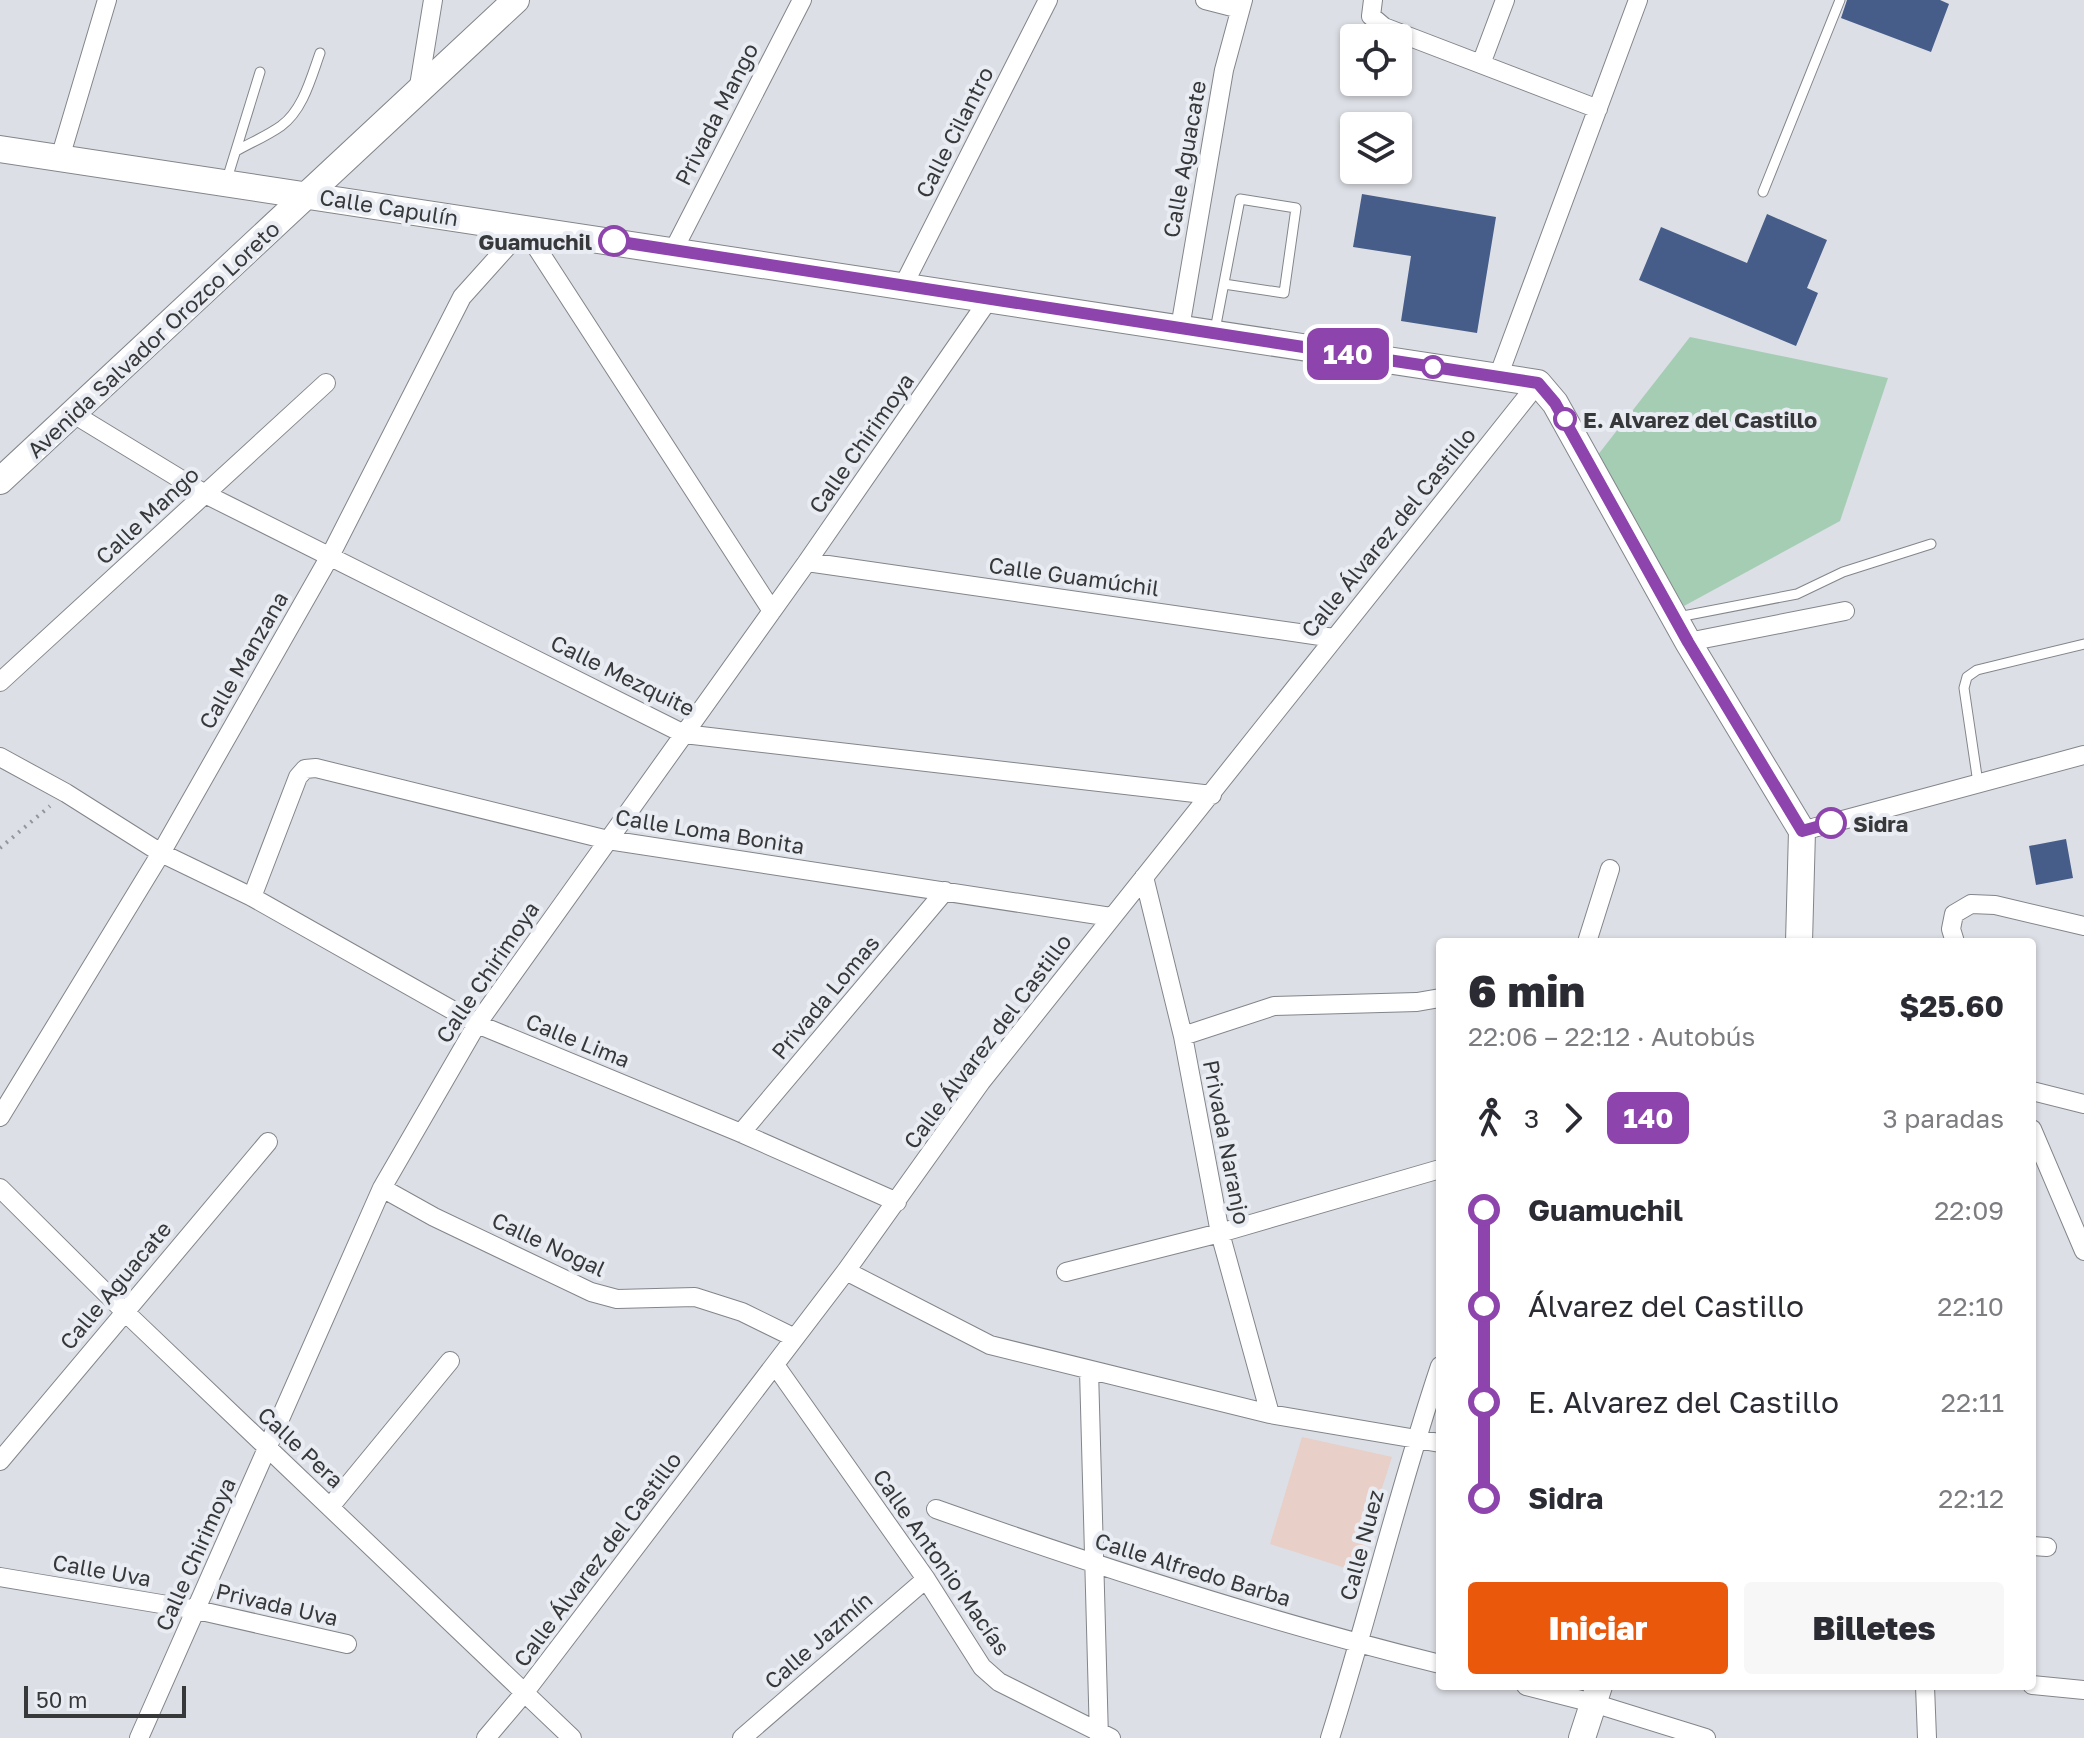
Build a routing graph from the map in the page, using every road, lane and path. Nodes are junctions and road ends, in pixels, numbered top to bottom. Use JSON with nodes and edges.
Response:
{"nodes":[{"id":1,"x":107,"y":0,"type":"edge"},
{"id":2,"x":433,"y":0,"type":"edge"},
{"id":3,"x":516,"y":0,"type":"edge"},
{"id":4,"x":802,"y":0,"type":"edge"},
{"id":5,"x":1048,"y":0,"type":"edge"},
{"id":6,"x":1205,"y":0,"type":"edge"},
{"id":7,"x":1505,"y":0,"type":"edge"},
{"id":8,"x":1638,"y":0,"type":"edge"},
{"id":9,"x":1840,"y":0,"type":"edge"},
{"id":10,"x":1242,"y":4,"type":"edge"},
{"id":11,"x":1372,"y":8,"type":"edge"},
{"id":12,"x":320,"y":53,"type":"dead end"},
{"id":13,"x":1481,"y":64,"type":"junction"},
{"id":14,"x":260,"y":72,"type":"dead end"},
{"id":15,"x":418,"y":93,"type":"junction"},
{"id":16,"x":1598,"y":109,"type":"junction"},
{"id":17,"x":0,"y":149,"type":"edge"},
{"id":18,"x":236,"y":151,"type":"junction"},
{"id":19,"x":60,"y":158,"type":"junction"},
{"id":20,"x":226,"y":182,"type":"junction"},
{"id":21,"x":1763,"y":192,"type":"dead end"},
{"id":22,"x":309,"y":195,"type":"junction"},
{"id":23,"x":524,"y":228,"type":"junction"},
{"id":24,"x":673,"y":251,"type":"junction"},
{"id":25,"x":1224,"y":284,"type":"junction"},
{"id":26,"x":903,"y":286,"type":"junction"},
{"id":27,"x":989,"y":299,"type":"junction"},
{"id":28,"x":1180,"y":328,"type":"junction"},
{"id":29,"x":1214,"y":333,"type":"junction"},
{"id":30,"x":1498,"y":377,"type":"junction"},
{"id":31,"x":326,"y":383,"type":"dead end"},
{"id":32,"x":1538,"y":383,"type":"junction"},
{"id":33,"x":72,"y":413,"type":"junction"},
{"id":34,"x":0,"y":481,"type":"edge"},
{"id":35,"x":205,"y":494,"type":"junction"},
{"id":36,"x":1931,"y":544,"type":"dead end"},
{"id":37,"x":330,"y":556,"type":"junction"},
{"id":38,"x":807,"y":562,"type":"junction"},
{"id":39,"x":772,"y":611,"type":"junction"},
{"id":40,"x":1845,"y":611,"type":"dead end"},
{"id":41,"x":1675,"y":618,"type":"junction"},
{"id":42,"x":1334,"y":638,"type":"junction"},
{"id":43,"x":1688,"y":642,"type":"junction"},
{"id":44,"x":2084,"y":644,"type":"edge"},
{"id":45,"x":0,"y":682,"type":"edge"},
{"id":46,"x":684,"y":734,"type":"junction"},
{"id":47,"x":2084,"y":755,"type":"edge"},
{"id":48,"x":0,"y":757,"type":"edge"},
{"id":49,"x":1978,"y":783,"type":"junction"},
{"id":50,"x":66,"y":793,"type":"junction"},
{"id":51,"x":1212,"y":795,"type":"junction"},
{"id":52,"x":1802,"y":831,"type":"junction"},
{"id":53,"x":608,"y":840,"type":"junction"},
{"id":54,"x":0,"y":848,"type":"edge"},
{"id":55,"x":161,"y":853,"type":"junction"},
{"id":56,"x":1610,"y":869,"type":"dead end"},
{"id":57,"x":1144,"y":877,"type":"junction"},
{"id":58,"x":945,"y":891,"type":"junction"},
{"id":59,"x":252,"y":897,"type":"junction"},
{"id":60,"x":1111,"y":917,"type":"junction"},
{"id":61,"x":2084,"y":926,"type":"edge"},
{"id":62,"x":1588,"y":938,"type":"edge"},
{"id":63,"x":1799,"y":938,"type":"edge"},
{"id":64,"x":1954,"y":938,"type":"edge"},
{"id":65,"x":1436,"y":999,"type":"edge"},
{"id":66,"x":477,"y":1024,"type":"junction"},
{"id":67,"x":1183,"y":1036,"type":"junction"},
{"id":68,"x":2036,"y":1092,"type":"edge"},
{"id":69,"x":2084,"y":1104,"type":"edge"},
{"id":70,"x":0,"y":1117,"type":"edge"},
{"id":71,"x":741,"y":1133,"type":"junction"},
{"id":72,"x":2036,"y":1138,"type":"edge"},
{"id":73,"x":268,"y":1142,"type":"dead end"},
{"id":74,"x":1436,"y":1170,"type":"edge"},
{"id":75,"x":0,"y":1188,"type":"edge"},
{"id":76,"x":382,"y":1188,"type":"junction"},
{"id":77,"x":897,"y":1202,"type":"junction"},
{"id":78,"x":1220,"y":1233,"type":"junction"},
{"id":79,"x":2084,"y":1251,"type":"edge"},
{"id":80,"x":846,"y":1271,"type":"junction"},
{"id":81,"x":1066,"y":1272,"type":"dead end"},
{"id":82,"x":124,"y":1311,"type":"junction"},
{"id":83,"x":795,"y":1338,"type":"junction"},
{"id":84,"x":450,"y":1361,"type":"dead end"},
{"id":85,"x":775,"y":1365,"type":"junction"},
{"id":86,"x":1089,"y":1370,"type":"junction"},
{"id":87,"x":1436,"y":1378,"type":"edge"},
{"id":88,"x":1270,"y":1414,"type":"junction"},
{"id":89,"x":1416,"y":1439,"type":"junction"},
{"id":90,"x":1436,"y":1442,"type":"edge"},
{"id":91,"x":267,"y":1448,"type":"junction"},
{"id":92,"x":0,"y":1461,"type":"edge"},
{"id":93,"x":330,"y":1507,"type":"junction"},
{"id":94,"x":936,"y":1509,"type":"dead end"},
{"id":95,"x":1094,"y":1565,"type":"junction"},
{"id":96,"x":0,"y":1577,"type":"edge"},
{"id":97,"x":926,"y":1579,"type":"junction"},
{"id":98,"x":197,"y":1610,"type":"junction"},
{"id":99,"x":347,"y":1644,"type":"dead end"},
{"id":100,"x":1359,"y":1644,"type":"junction"},
{"id":101,"x":1436,"y":1663,"type":"edge"},
{"id":102,"x":2036,"y":1685,"type":"edge"},
{"id":103,"x":1561,"y":1690,"type":"edge"},
{"id":104,"x":1925,"y":1690,"type":"edge"},
{"id":105,"x":2084,"y":1690,"type":"edge"},
{"id":106,"x":525,"y":1692,"type":"junction"},
{"id":107,"x":1596,"y":1694,"type":"edge"},
{"id":108,"x":752,"y":1736,"type":"edge"},
{"id":109,"x":1104,"y":1736,"type":"edge"},
{"id":110,"x":139,"y":1738,"type":"edge"},
{"id":111,"x":486,"y":1738,"type":"edge"},
{"id":112,"x":572,"y":1738,"type":"edge"},
{"id":113,"x":1330,"y":1738,"type":"edge"},
{"id":114,"x":1582,"y":1738,"type":"edge"},
{"id":115,"x":1706,"y":1738,"type":"edge"},
{"id":116,"x":1927,"y":1738,"type":"edge"}],
"edges":[{"from":1,"to":19,"type":"street"},
{"from":2,"to":15,"type":"street"},
{"from":3,"to":15,"type":"street","name":"Avenida Salvador Orozco Loreto"},
{"from":4,"to":24,"type":"street","name":"Privada Mango"},
{"from":5,"to":26,"type":"street","name":"Calle Cilantro"},
{"from":6,"to":10,"type":"street"},
{"from":7,"to":13,"type":"street"},
{"from":8,"to":16,"type":"street"},
{"from":9,"to":21,"type":"lane"},
{"from":10,"to":28,"type":"street","name":"Calle Aguacate"},
{"from":11,"to":13,"type":"street"},
{"from":12,"to":18,"type":"lane"},
{"from":13,"to":16,"type":"street"},
{"from":14,"to":18,"type":"lane"},
{"from":15,"to":22,"type":"street","name":"Avenida Salvador Orozco Loreto"},
{"from":16,"to":30,"type":"street"},
{"from":17,"to":19,"type":"street","name":"Calle Capulín"},
{"from":18,"to":20,"type":"lane"},
{"from":19,"to":20,"type":"street","name":"Calle Capulín"},
{"from":20,"to":22,"type":"street","name":"Calle Capulín"},
{"from":22,"to":23,"type":"street","name":"Calle Capulín"},
{"from":22,"to":33,"type":"street","name":"Avenida Salvador Orozco Loreto"},
{"from":23,"to":24,"type":"street","name":"Calle Capulín"},
{"from":23,"to":37,"type":"street","name":"Calle Manzana"},
{"from":23,"to":39,"type":"street"},
{"from":24,"to":26,"type":"street","name":"Calle Capulín"},
{"from":25,"to":25,"type":"lane"},
{"from":25,"to":29,"type":"lane"},
{"from":26,"to":27,"type":"street","name":"Calle Capulín"},
{"from":27,"to":28,"type":"street","name":"Calle Capulín"},
{"from":27,"to":38,"type":"street","name":"Calle Chirimoya"},
{"from":28,"to":29,"type":"street","name":"Calle Capulín"},
{"from":29,"to":30,"type":"street","name":"Calle Capulín"},
{"from":30,"to":32,"type":"street","name":"Calle Capulín"},
{"from":31,"to":35,"type":"street","name":"Calle Mango"},
{"from":32,"to":41,"type":"street"},
{"from":32,"to":42,"type":"street","name":"Calle Álvarez del Castillo"},
{"from":33,"to":34,"type":"street","name":"Avenida Salvador Orozco Loreto"},
{"from":33,"to":35,"type":"street","name":"Calle Mezquite"},
{"from":35,"to":37,"type":"street","name":"Calle Mezquite"},
{"from":35,"to":45,"type":"street","name":"Calle Mango"},
{"from":36,"to":41,"type":"lane"},
{"from":37,"to":46,"type":"street","name":"Calle Mezquite"},
{"from":37,"to":55,"type":"street","name":"Calle Manzana"},
{"from":38,"to":39,"type":"street","name":"Calle Chirimoya"},
{"from":38,"to":42,"type":"street","name":"Calle Guamúchil"},
{"from":39,"to":46,"type":"street","name":"Calle Chirimoya"},
{"from":40,"to":43,"type":"street"},
{"from":41,"to":43,"type":"street"},
{"from":42,"to":51,"type":"street","name":"Calle Álvarez del Castillo"},
{"from":43,"to":52,"type":"street"},
{"from":44,"to":49,"type":"lane"},
{"from":46,"to":51,"type":"street","name":"Calle Mezquite"},
{"from":46,"to":53,"type":"street","name":"Calle Chirimoya"},
{"from":47,"to":49,"type":"street"},
{"from":48,"to":50,"type":"street","name":"Calle Lima"},
{"from":49,"to":52,"type":"street"},
{"from":50,"to":54,"type":"path"},
{"from":50,"to":55,"type":"street","name":"Calle Lima"},
{"from":51,"to":57,"type":"street","name":"Calle Álvarez del Castillo"},
{"from":52,"to":63,"type":"street"},
{"from":53,"to":58,"type":"street","name":"Calle Loma Bonita"},
{"from":53,"to":59,"type":"street","name":"Calle Loma Bonita"},
{"from":53,"to":66,"type":"street","name":"Calle Chirimoya"},
{"from":55,"to":59,"type":"street","name":"Calle Lima"},
{"from":55,"to":70,"type":"street","name":"Calle Manzana"},
{"from":56,"to":62,"type":"street"},
{"from":57,"to":60,"type":"street","name":"Calle Álvarez del Castillo"},
{"from":57,"to":67,"type":"street","name":"Privada Naranjo"},
{"from":58,"to":60,"type":"street","name":"Calle Loma Bonita"},
{"from":58,"to":71,"type":"street","name":"Privada Lomas"},
{"from":59,"to":66,"type":"street","name":"Calle Lima"},
{"from":60,"to":77,"type":"street","name":"Calle Álvarez del Castillo"},
{"from":61,"to":64,"type":"street"},
{"from":65,"to":67,"type":"street"},
{"from":66,"to":71,"type":"street","name":"Calle Lima"},
{"from":66,"to":76,"type":"street","name":"Calle Chirimoya"},
{"from":67,"to":78,"type":"street","name":"Privada Naranjo"},
{"from":68,"to":69,"type":"street"},
{"from":71,"to":77,"type":"street","name":"Calle Lima"},
{"from":72,"to":79,"type":"street"},
{"from":73,"to":82,"type":"street","name":"Calle Aguacate"},
{"from":74,"to":78,"type":"street"},
{"from":75,"to":82,"type":"street","name":"Calle Pera"},
{"from":76,"to":83,"type":"street","name":"Calle Nogal"},
{"from":76,"to":91,"type":"street","name":"Calle Chirimoya"},
{"from":77,"to":80,"type":"street","name":"Calle Álvarez del Castillo"},
{"from":78,"to":81,"type":"street"},
{"from":78,"to":88,"type":"street","name":"Privada Naranjo"},
{"from":80,"to":83,"type":"street","name":"Calle Álvarez del Castillo"},
{"from":80,"to":86,"type":"street"},
{"from":82,"to":91,"type":"street","name":"Calle Pera"},
{"from":82,"to":92,"type":"street","name":"Calle Aguacate"},
{"from":83,"to":85,"type":"street","name":"Calle Álvarez del Castillo"},
{"from":84,"to":93,"type":"street"},
{"from":85,"to":97,"type":"street","name":"Calle Antonio Macías"},
{"from":85,"to":106,"type":"street","name":"Calle Álvarez del Castillo"},
{"from":86,"to":88,"type":"street"},
{"from":86,"to":95,"type":"street"},
{"from":87,"to":89,"type":"street","name":"Calle Nuez"},
{"from":88,"to":89,"type":"street"},
{"from":89,"to":90,"type":"street"},
{"from":89,"to":100,"type":"street","name":"Calle Nuez"},
{"from":91,"to":93,"type":"street","name":"Calle Pera"},
{"from":91,"to":98,"type":"street","name":"Calle Chirimoya"},
{"from":93,"to":106,"type":"street","name":"Calle Pera"},
{"from":94,"to":95,"type":"street","name":"Calle Alfredo Barba"},
{"from":95,"to":100,"type":"street","name":"Calle Alfredo Barba"},
{"from":95,"to":109,"type":"street"},
{"from":96,"to":98,"type":"street","name":"Calle Uva"},
{"from":97,"to":108,"type":"street","name":"Calle Jazmín"},
{"from":97,"to":109,"type":"street","name":"Calle Antonio Macías"},
{"from":98,"to":99,"type":"street","name":"Privada Uva"},
{"from":98,"to":110,"type":"street","name":"Calle Chirimoya"},
{"from":100,"to":101,"type":"street","name":"Calle Alfredo Barba"},
{"from":100,"to":113,"type":"street","name":"Calle Nuez"},
{"from":102,"to":105,"type":"street"},
{"from":103,"to":107,"type":"street"},
{"from":104,"to":116,"type":"street"},
{"from":106,"to":111,"type":"street","name":"Calle Álvarez del Castillo"},
{"from":106,"to":112,"type":"street","name":"Calle Pera"},
{"from":107,"to":114,"type":"street"},
{"from":107,"to":115,"type":"street"}]}
